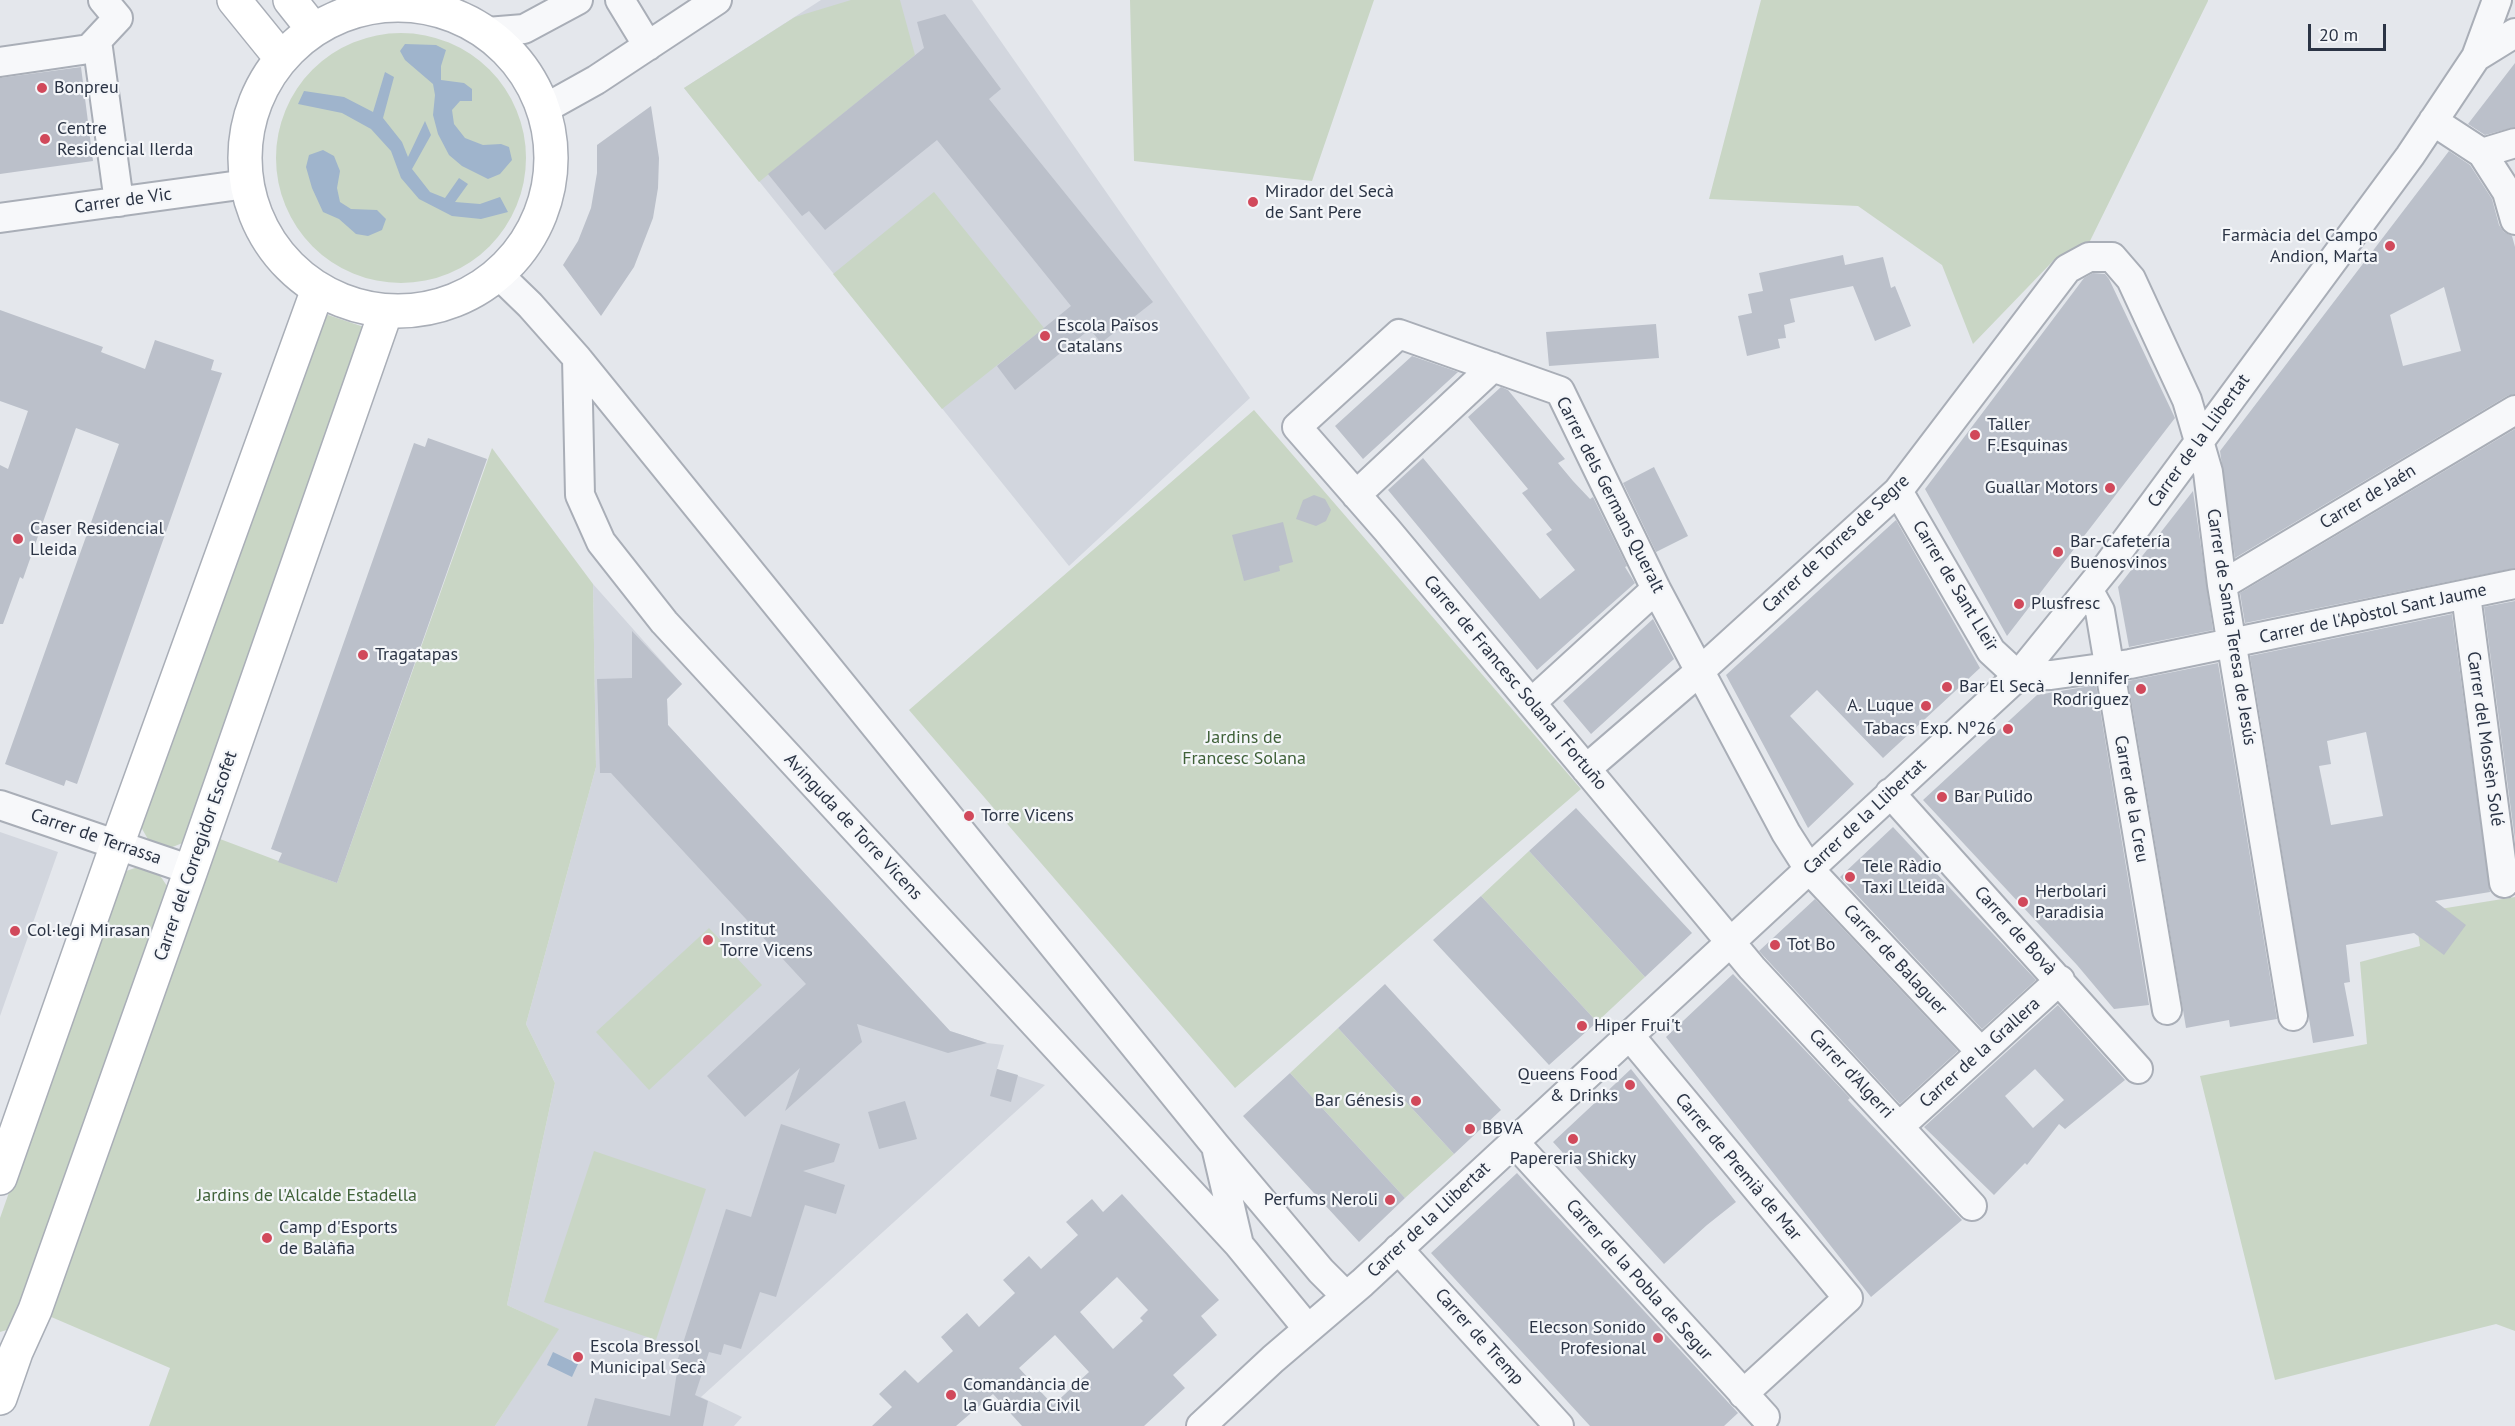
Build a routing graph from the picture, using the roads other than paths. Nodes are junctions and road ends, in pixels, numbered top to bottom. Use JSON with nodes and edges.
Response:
{"nodes":[{"id":1,"x":102,"y":0,"type":"edge"},
{"id":2,"x":234,"y":0,"type":"edge"},
{"id":3,"x":290,"y":0,"type":"edge"},
{"id":4,"x":578,"y":0,"type":"edge"},
{"id":5,"x":620,"y":0,"type":"edge"},
{"id":6,"x":717,"y":0,"type":"edge"},
{"id":7,"x":2498,"y":0,"type":"edge"},
{"id":8,"x":314,"y":29,"type":"junction"},
{"id":9,"x":487,"y":32,"type":"junction"},
{"id":10,"x":2515,"y":33,"type":"edge"},
{"id":11,"x":97,"y":41,"type":"junction"},
{"id":12,"x":648,"y":46,"type":"junction"},
{"id":13,"x":2476,"y":57,"type":"junction"},
{"id":14,"x":281,"y":58,"type":"junction"},
{"id":15,"x":0,"y":62,"type":"edge"},
{"id":16,"x":544,"y":109,"type":"junction"},
{"id":17,"x":2433,"y":121,"type":"junction"},
{"id":18,"x":2515,"y":143,"type":"edge"},
{"id":19,"x":2482,"y":153,"type":"junction"},
{"id":20,"x":247,"y":184,"type":"junction"},
{"id":21,"x":119,"y":202,"type":"junction"},
{"id":22,"x":0,"y":218,"type":"edge"},
{"id":23,"x":2515,"y":220,"type":"edge"},
{"id":24,"x":2112,"y":257,"type":"joint"},
{"id":25,"x":499,"y":275,"type":"junction"},
{"id":26,"x":318,"y":289,"type":"junction"},
{"id":27,"x":386,"y":311,"type":"junction"},
{"id":28,"x":576,"y":358,"type":"junction"},
{"id":29,"x":1493,"y":367,"type":"junction"},
{"id":30,"x":2515,"y":410,"type":"edge"},
{"id":31,"x":1297,"y":427,"type":"joint"},
{"id":32,"x":2200,"y":441,"type":"junction"},
{"id":33,"x":1898,"y":491,"type":"junction"},
{"id":34,"x":1356,"y":495,"type":"junction"},
{"id":35,"x":2515,"y":584,"type":"edge"},
{"id":36,"x":2222,"y":585,"type":"junction"},
{"id":37,"x":1656,"y":589,"type":"junction"},
{"id":38,"x":2088,"y":591,"type":"junction"},
{"id":39,"x":2466,"y":595,"type":"junction"},
{"id":40,"x":2232,"y":643,"type":"junction"},
{"id":41,"x":2109,"y":667,"type":"junction"},
{"id":42,"x":1701,"y":670,"type":"junction"},
{"id":43,"x":2018,"y":676,"type":"junction"},
{"id":44,"x":1531,"y":703,"type":"junction"},
{"id":45,"x":1586,"y":769,"type":"junction"},
{"id":46,"x":1890,"y":793,"type":"junction"},
{"id":47,"x":0,"y":805,"type":"edge"},
{"id":48,"x":117,"y":845,"type":"junction"},
{"id":49,"x":1809,"y":869,"type":"junction"},
{"id":50,"x":191,"y":870,"type":"junction"},
{"id":51,"x":2504,"y":883,"type":"dead end"},
{"id":52,"x":1730,"y":942,"type":"junction"},
{"id":53,"x":2060,"y":980,"type":"junction"},
{"id":54,"x":2167,"y":1010,"type":"dead end"},
{"id":55,"x":2293,"y":1016,"type":"dead end"},
{"id":56,"x":1629,"y":1035,"type":"junction"},
{"id":57,"x":1981,"y":1052,"type":"junction"},
{"id":58,"x":2138,"y":1069,"type":"dead end"},
{"id":59,"x":1900,"y":1126,"type":"junction"},
{"id":60,"x":1514,"y":1142,"type":"junction"},
{"id":61,"x":1215,"y":1145,"type":"junction"},
{"id":62,"x":0,"y":1178,"type":"edge"},
{"id":63,"x":1972,"y":1206,"type":"dead end"},
{"id":64,"x":1239,"y":1245,"type":"junction"},
{"id":65,"x":1398,"y":1249,"type":"junction"},
{"id":66,"x":1346,"y":1296,"type":"junction"},
{"id":67,"x":1308,"y":1329,"type":"junction"},
{"id":68,"x":8,"y":1349,"type":"edge"},
{"id":69,"x":1743,"y":1394,"type":"junction"},
{"id":70,"x":0,"y":1398,"type":"edge"},
{"id":71,"x":1765,"y":1418,"type":"dead end"},
{"id":72,"x":1202,"y":1426,"type":"edge"},
{"id":73,"x":1559,"y":1426,"type":"edge"}],
"edges":[{"from":1,"to":11,"type":"street"},
{"from":2,"to":14,"type":"street"},
{"from":3,"to":8,"type":"street"},
{"from":4,"to":9,"type":"street"},
{"from":5,"to":12,"type":"street"},
{"from":6,"to":12,"type":"street"},
{"from":7,"to":13,"type":"street"},
{"from":8,"to":9,"type":"street"},
{"from":8,"to":14,"type":"street"},
{"from":9,"to":16,"type":"street"},
{"from":10,"to":13,"type":"street"},
{"from":11,"to":15,"type":"street"},
{"from":11,"to":21,"type":"street"},
{"from":12,"to":16,"type":"street"},
{"from":13,"to":17,"type":"street","name":"Carrer de la Llibertat"},
{"from":14,"to":20,"type":"street"},
{"from":16,"to":25,"type":"street"},
{"from":17,"to":19,"type":"street"},
{"from":17,"to":32,"type":"street","name":"Carrer de la Llibertat"},
{"from":18,"to":19,"type":"street"},
{"from":19,"to":23,"type":"street"},
{"from":20,"to":21,"type":"street","name":"Carrer de Vic"},
{"from":20,"to":26,"type":"street"},
{"from":21,"to":22,"type":"street","name":"Carrer de Vic"},
{"from":24,"to":32,"type":"street","name":"Carrer de Santa Teresa de Jesús"},
{"from":24,"to":33,"type":"street","name":"Carrer de Torres de Segre"},
{"from":25,"to":27,"type":"street"},
{"from":25,"to":28,"type":"street","name":"Avinguda de Torre Vicens"},
{"from":26,"to":27,"type":"street"},
{"from":26,"to":48,"type":"street"},
{"from":27,"to":50,"type":"street","name":"Carrer del Corregidor Escofet"},
{"from":28,"to":61,"type":"street","name":"Avinguda de Torre Vicens"},
{"from":28,"to":64,"type":"street","name":"Avinguda de Torre Vicens"},
{"from":29,"to":31,"type":"street","name":"Carrer dels Germans Queralt"},
{"from":29,"to":34,"type":"street"},
{"from":29,"to":37,"type":"street","name":"Carrer dels Germans Queralt"},
{"from":30,"to":36,"type":"street","name":"Carrer de Jaén"},
{"from":31,"to":34,"type":"street","name":"Carrer de Francesc Solana i Fortuño"},
{"from":32,"to":36,"type":"street","name":"Carrer de Santa Teresa de Jesús"},
{"from":32,"to":38,"type":"street","name":"Carrer de la Llibertat"},
{"from":33,"to":42,"type":"street","name":"Carrer de Torres de Segre"},
{"from":33,"to":43,"type":"street","name":"Carrer de Sant Lleïr"},
{"from":34,"to":44,"type":"street","name":"Carrer de Francesc Solana i Fortuño"},
{"from":35,"to":39,"type":"street","name":"Carrer de l'Apòstol Sant Jaume"},
{"from":36,"to":40,"type":"street","name":"Carrer de Santa Teresa de Jesús"},
{"from":37,"to":42,"type":"street","name":"Carrer dels Germans Queralt"},
{"from":37,"to":44,"type":"street"},
{"from":38,"to":41,"type":"street","name":"Carrer de la Creu"},
{"from":38,"to":43,"type":"street","name":"Carrer de la Llibertat"},
{"from":39,"to":40,"type":"street","name":"Carrer de l'Apòstol Sant Jaume"},
{"from":39,"to":51,"type":"street","name":"Carrer del Mossèn Solé"},
{"from":40,"to":41,"type":"street","name":"Carrer de l'Apòstol Sant Jaume"},
{"from":40,"to":55,"type":"street","name":"Carrer de Santa Teresa de Jesús"},
{"from":41,"to":43,"type":"street","name":"Carrer de l'Apòstol Sant Jaume"},
{"from":41,"to":54,"type":"street","name":"Carrer de la Creu"},
{"from":42,"to":45,"type":"street","name":"Carrer de Torres de Segre"},
{"from":42,"to":49,"type":"street","name":"Carrer dels Germans Queralt"},
{"from":43,"to":46,"type":"street","name":"Carrer de la Llibertat"},
{"from":44,"to":45,"type":"street","name":"Carrer de Francesc Solana i Fortuño"},
{"from":45,"to":52,"type":"street","name":"Carrer de Francesc Solana i Fortuño"},
{"from":46,"to":49,"type":"street","name":"Carrer de la Llibertat"},
{"from":46,"to":53,"type":"street","name":"Carrer de Bovà"},
{"from":47,"to":48,"type":"street","name":"Carrer de Terrassa"},
{"from":48,"to":50,"type":"street","name":"Carrer de Terrassa"},
{"from":48,"to":62,"type":"street"},
{"from":49,"to":52,"type":"street","name":"Carrer de la Llibertat"},
{"from":49,"to":57,"type":"street","name":"Carrer de Balaguer"},
{"from":50,"to":68,"type":"street","name":"Carrer del Corregidor Escofet"},
{"from":52,"to":56,"type":"street","name":"Carrer de la Llibertat"},
{"from":52,"to":59,"type":"street","name":"Carrer d'Algerri"},
{"from":53,"to":57,"type":"street","name":"Carrer de la Grallera"},
{"from":53,"to":58,"type":"street","name":"Carrer de Bovà"},
{"from":56,"to":60,"type":"street","name":"Carrer de la Llibertat"},
{"from":56,"to":69,"type":"street","name":"Carrer de Premià de Mar"},
{"from":57,"to":59,"type":"street","name":"Carrer de la Grallera"},
{"from":59,"to":63,"type":"street","name":"Carrer d'Algerri"},
{"from":60,"to":65,"type":"street","name":"Carrer de la Llibertat"},
{"from":60,"to":69,"type":"street","name":"Carrer de la Pobla de Segur"},
{"from":61,"to":64,"type":"street","name":"Avinguda de Torre Vicens"},
{"from":61,"to":66,"type":"street","name":"Avinguda de Torre Vicens"},
{"from":64,"to":67,"type":"street","name":"Avinguda de Torre Vicens"},
{"from":65,"to":66,"type":"street","name":"Carrer de la Llibertat"},
{"from":65,"to":73,"type":"street","name":"Carrer de Tremp"},
{"from":66,"to":67,"type":"street","name":"Carrer de la Llibertat"},
{"from":67,"to":72,"type":"street","name":"Carrer de la Llibertat"},
{"from":68,"to":70,"type":"street","name":"Carrer del Corregidor Escofet"},
{"from":69,"to":71,"type":"street","name":"Carrer de la Pobla de Segur"}]}
